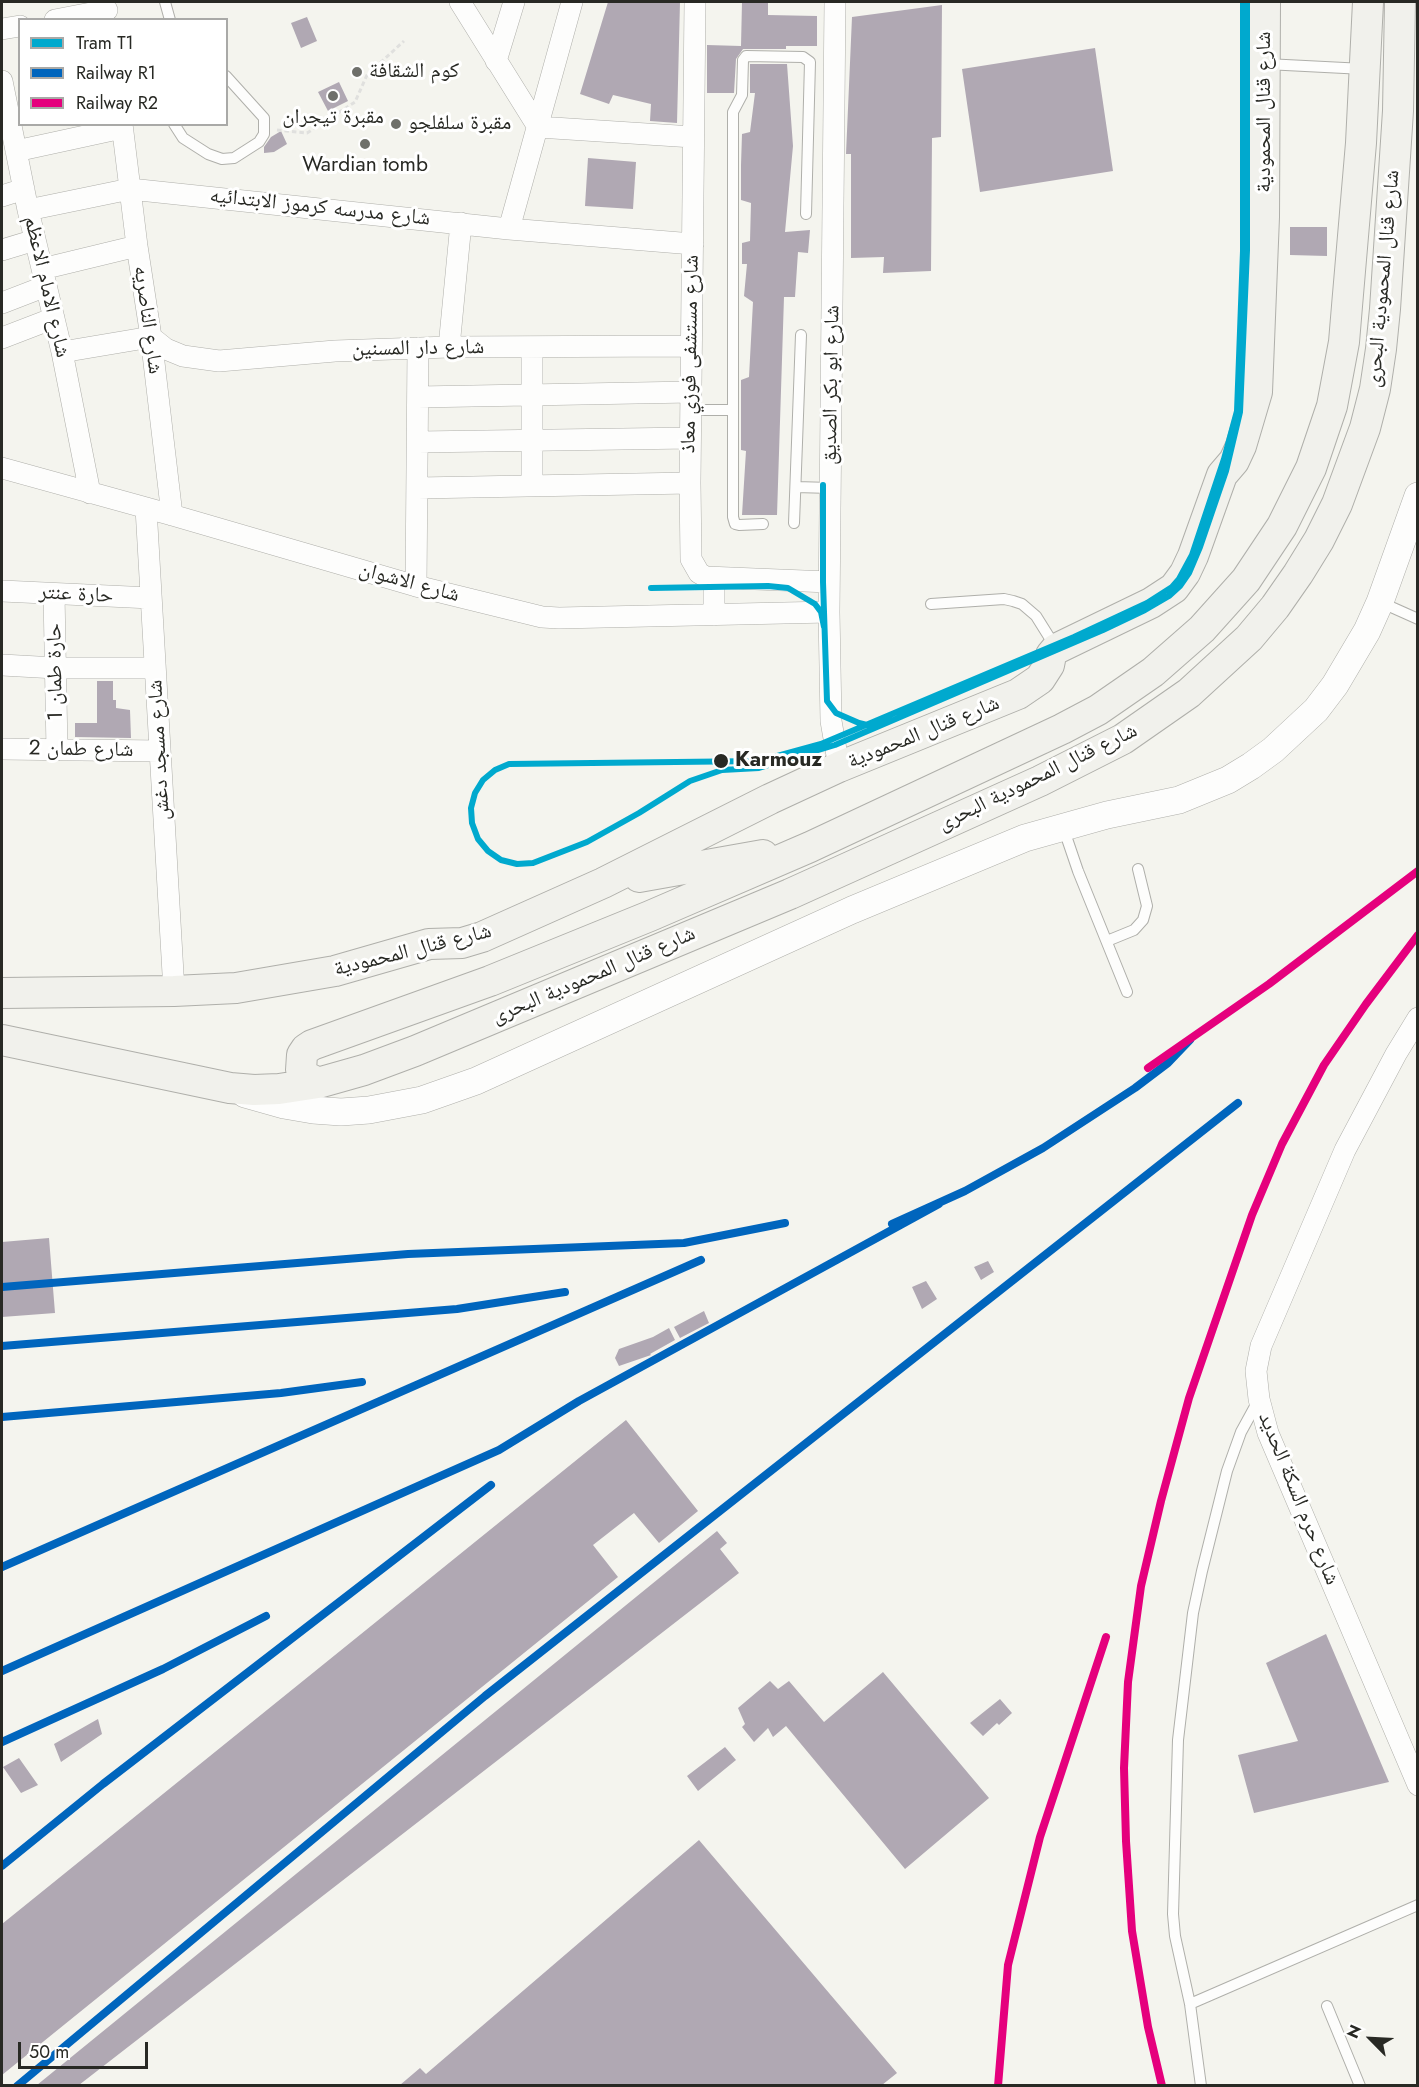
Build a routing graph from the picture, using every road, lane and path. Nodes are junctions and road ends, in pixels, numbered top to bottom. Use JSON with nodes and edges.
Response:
{"nodes":[{"id":1,"x":165,"y":2,"type":"edge"},
{"id":2,"x":514,"y":2,"type":"edge"},
{"id":3,"x":572,"y":2,"type":"edge"},
{"id":4,"x":695,"y":2,"type":"edge"},
{"id":5,"x":836,"y":2,"type":"edge"},
{"id":6,"x":1265,"y":2,"type":"edge"},
{"id":7,"x":1368,"y":2,"type":"edge"},
{"id":8,"x":1400,"y":2,"type":"edge"},
{"id":9,"x":465,"y":4,"type":"edge"},
{"id":10,"x":107,"y":10,"type":"edge"},
{"id":11,"x":65,"y":18,"type":"edge"},
{"id":12,"x":169,"y":18,"type":"edge"},
{"id":13,"x":18,"y":26,"type":"edge"},
{"id":14,"x":2,"y":29,"type":"edge"},
{"id":15,"x":405,"y":41,"type":"dead end"},
{"id":16,"x":496,"y":61,"type":"junction"},
{"id":17,"x":1265,"y":64,"type":"junction"},
{"id":18,"x":1364,"y":69,"type":"junction"},
{"id":19,"x":228,"y":78,"type":"edge"},
{"id":20,"x":8,"y":89,"type":"edge"},
{"id":21,"x":122,"y":126,"type":"edge"},
{"id":22,"x":175,"y":126,"type":"edge"},
{"id":23,"x":538,"y":127,"type":"junction"},
{"id":24,"x":264,"y":134,"type":"junction"},
{"id":25,"x":693,"y":137,"type":"junction"},
{"id":26,"x":10,"y":139,"type":"edge"},
{"id":27,"x":130,"y":189,"type":"junction"},
{"id":28,"x":2,"y":196,"type":"edge"},
{"id":29,"x":26,"y":199,"type":"junction"},
{"id":30,"x":806,"y":214,"type":"dead end"},
{"id":31,"x":461,"y":223,"type":"junction"},
{"id":32,"x":509,"y":229,"type":"junction"},
{"id":33,"x":35,"y":240,"type":"junction"},
{"id":34,"x":693,"y":244,"type":"junction"},
{"id":35,"x":137,"y":246,"type":"junction"},
{"id":36,"x":2,"y":250,"type":"edge"},
{"id":37,"x":44,"y":278,"type":"junction"},
{"id":38,"x":2,"y":303,"type":"edge"},
{"id":39,"x":54,"y":318,"type":"junction"},
{"id":40,"x":801,"y":335,"type":"dead end"},
{"id":41,"x":151,"y":337,"type":"junction"},
{"id":42,"x":2,"y":338,"type":"edge"},
{"id":43,"x":691,"y":346,"type":"junction"},
{"id":44,"x":449,"y":347,"type":"junction"},
{"id":45,"x":532,"y":347,"type":"junction"},
{"id":46,"x":418,"y":348,"type":"junction"},
{"id":47,"x":62,"y":352,"type":"junction"},
{"id":48,"x":532,"y":395,"type":"junction"},
{"id":49,"x":418,"y":397,"type":"junction"},
{"id":50,"x":691,"y":401,"type":"junction"},
{"id":51,"x":733,"y":410,"type":"junction"},
{"id":52,"x":690,"y":438,"type":"junction"},
{"id":53,"x":532,"y":441,"type":"junction"},
{"id":54,"x":418,"y":442,"type":"junction"},
{"id":55,"x":2,"y":468,"type":"edge"},
{"id":56,"x":690,"y":483,"type":"junction"},
{"id":57,"x":532,"y":486,"type":"junction"},
{"id":58,"x":796,"y":487,"type":"junction"},
{"id":59,"x":418,"y":488,"type":"junction"},
{"id":60,"x":831,"y":488,"type":"junction"},
{"id":61,"x":90,"y":493,"type":"junction"},
{"id":62,"x":1417,"y":498,"type":"edge"},
{"id":63,"x":146,"y":508,"type":"junction"},
{"id":64,"x":172,"y":515,"type":"junction"},
{"id":65,"x":794,"y":523,"type":"dead end"},
{"id":66,"x":763,"y":524,"type":"dead end"},
{"id":67,"x":714,"y":579,"type":"junction"},
{"id":68,"x":829,"y":582,"type":"junction"},
{"id":69,"x":416,"y":586,"type":"junction"},
{"id":70,"x":2,"y":591,"type":"edge"},
{"id":71,"x":54,"y":594,"type":"junction"},
{"id":72,"x":151,"y":598,"type":"junction"},
{"id":73,"x":1380,"y":602,"type":"junction"},
{"id":74,"x":930,"y":604,"type":"dead end"},
{"id":75,"x":829,"y":612,"type":"junction"},
{"id":76,"x":714,"y":615,"type":"junction"},
{"id":77,"x":1418,"y":619,"type":"edge"},
{"id":78,"x":1056,"y":649,"type":"junction"},
{"id":79,"x":2,"y":665,"type":"edge"},
{"id":80,"x":56,"y":668,"type":"junction"},
{"id":81,"x":155,"y":668,"type":"junction"},
{"id":82,"x":2,"y":749,"type":"edge"},
{"id":83,"x":57,"y":750,"type":"junction"},
{"id":84,"x":160,"y":751,"type":"junction"},
{"id":85,"x":839,"y":767,"type":"junction"},
{"id":86,"x":1063,"y":826,"type":"junction"},
{"id":87,"x":810,"y":847,"type":"junction"},
{"id":88,"x":1138,"y":869,"type":"dead end"},
{"id":89,"x":603,"y":883,"type":"junction"},
{"id":90,"x":1107,"y":941,"type":"junction"},
{"id":91,"x":174,"y":991,"type":"junction"},
{"id":92,"x":1127,"y":992,"type":"dead end"},
{"id":93,"x":2,"y":993,"type":"edge"},
{"id":94,"x":1418,"y":1018,"type":"edge"},
{"id":95,"x":2,"y":1040,"type":"edge"},
{"id":96,"x":318,"y":1083,"type":"junction"},
{"id":97,"x":230,"y":1088,"type":"junction"},
{"id":98,"x":1259,"y":1399,"type":"junction"},
{"id":99,"x":1418,"y":1785,"type":"edge"},
{"id":100,"x":1418,"y":1905,"type":"edge"},
{"id":101,"x":1190,"y":2004,"type":"junction"},
{"id":102,"x":1328,"y":2006,"type":"dead end"},
{"id":103,"x":1201,"y":2085,"type":"edge"},
{"id":104,"x":1360,"y":2085,"type":"edge"}],
"edges":[{"from":1,"to":12,"type":"lane"},
{"from":2,"to":16,"type":"street"},
{"from":3,"to":23,"type":"street"},
{"from":4,"to":25,"type":"street","name":"شارع مستشفى فوزي معاذ"},
{"from":5,"to":60,"type":"street","name":"شارع ابو بكر الصديق"},
{"from":6,"to":17,"type":"main road","name":"شارع قنال المحمودية"},
{"from":7,"to":18,"type":"main road","name":"شارع قنال المحمودية البحرى"},
{"from":8,"to":96,"type":"main road","name":"شارع قنال المحمودية البحرى"},
{"from":9,"to":16,"type":"street"},
{"from":10,"to":11,"type":"street"},
{"from":13,"to":14,"type":"street"},
{"from":15,"to":24,"type":"path"},
{"from":16,"to":23,"type":"street"},
{"from":17,"to":18,"type":"lane"},
{"from":17,"to":78,"type":"main road","name":"شارع قنال المحمودية"},
{"from":18,"to":87,"type":"main road","name":"شارع قنال المحمودية البحرى"},
{"from":19,"to":24,"type":"lane"},
{"from":20,"to":26,"type":"street","name":"شارع الامام الاعظم"},
{"from":21,"to":26,"type":"street"},
{"from":21,"to":27,"type":"street","name":"شارع الناصريه"},
{"from":22,"to":24,"type":"lane"},
{"from":23,"to":25,"type":"street"},
{"from":23,"to":32,"type":"street"},
{"from":25,"to":34,"type":"street","name":"شارع مستشفى فوزي معاذ"},
{"from":26,"to":29,"type":"street","name":"شارع الامام الاعظم"},
{"from":27,"to":29,"type":"street","name":"شارع مدرسه كرموز الابتدائيه"},
{"from":27,"to":31,"type":"street","name":"شارع مدرسه كرموز الابتدائيه"},
{"from":27,"to":35,"type":"street","name":"شارع الناصريه"},
{"from":28,"to":29,"type":"street","name":"شارع مدرسه كرموز الابتدائيه"},
{"from":29,"to":33,"type":"street","name":"شارع الامام الاعظم"},
{"from":30,"to":51,"type":"lane"},
{"from":31,"to":32,"type":"street","name":"شارع مدرسه كرموز الابتدائيه"},
{"from":31,"to":44,"type":"street"},
{"from":32,"to":34,"type":"street","name":"شارع مدرسه كرموز الابتدائيه"},
{"from":33,"to":36,"type":"street"},
{"from":33,"to":37,"type":"street","name":"شارع الامام الاعظم"},
{"from":34,"to":43,"type":"street","name":"شارع مستشفى فوزي معاذ"},
{"from":35,"to":37,"type":"street"},
{"from":35,"to":41,"type":"street","name":"شارع الناصريه"},
{"from":37,"to":38,"type":"street"},
{"from":37,"to":39,"type":"street","name":"شارع الامام الاعظم"},
{"from":39,"to":42,"type":"street"},
{"from":39,"to":47,"type":"street","name":"شارع الامام الاعظم"},
{"from":40,"to":58,"type":"lane"},
{"from":41,"to":46,"type":"street","name":"شارع دار المسنين"},
{"from":41,"to":47,"type":"street"},
{"from":41,"to":64,"type":"street","name":"شارع الناصريه"},
{"from":43,"to":45,"type":"street","name":"شارع دار المسنين"},
{"from":43,"to":50,"type":"street","name":"شارع مستشفى فوزي معاذ"},
{"from":44,"to":45,"type":"street","name":"شارع دار المسنين"},
{"from":44,"to":46,"type":"street","name":"شارع دار المسنين"},
{"from":45,"to":48,"type":"street"},
{"from":46,"to":49,"type":"street"},
{"from":47,"to":61,"type":"street","name":"شارع الامام الاعظم"},
{"from":48,"to":49,"type":"street"},
{"from":48,"to":50,"type":"street"},
{"from":48,"to":53,"type":"street"},
{"from":49,"to":54,"type":"street"},
{"from":50,"to":51,"type":"lane"},
{"from":50,"to":52,"type":"street","name":"شارع مستشفى فوزي معاذ"},
{"from":51,"to":66,"type":"lane"},
{"from":52,"to":53,"type":"street"},
{"from":52,"to":56,"type":"street","name":"شارع مستشفى فوزي معاذ"},
{"from":53,"to":54,"type":"street"},
{"from":53,"to":57,"type":"street"},
{"from":54,"to":59,"type":"street"},
{"from":55,"to":61,"type":"street","name":"شارع الاشوان"},
{"from":56,"to":57,"type":"street"},
{"from":56,"to":67,"type":"street","name":"شارع مستشفى فوزي معاذ"},
{"from":57,"to":59,"type":"street"},
{"from":58,"to":60,"type":"lane"},
{"from":58,"to":65,"type":"lane"},
{"from":59,"to":69,"type":"street"},
{"from":60,"to":68,"type":"street","name":"شارع ابو بكر الصديق"},
{"from":61,"to":63,"type":"street","name":"شارع الاشوان"},
{"from":62,"to":73,"type":"street"},
{"from":63,"to":64,"type":"street","name":"شارع الاشوان"},
{"from":63,"to":72,"type":"street","name":"شارع مسجد دغش"},
{"from":64,"to":69,"type":"street","name":"شارع الاشوان"},
{"from":67,"to":68,"type":"street"},
{"from":67,"to":76,"type":"street"},
{"from":68,"to":75,"type":"street","name":"شارع ابو بكر الصديق"},
{"from":69,"to":76,"type":"street","name":"شارع الاشوان"},
{"from":70,"to":71,"type":"street","name":"حارة عنتر"},
{"from":71,"to":72,"type":"street","name":"حارة عنتر"},
{"from":71,"to":80,"type":"street","name":"حارة طمان 1"},
{"from":72,"to":81,"type":"street","name":"شارع مسجد دغش"},
{"from":73,"to":77,"type":"lane"},
{"from":73,"to":86,"type":"street"},
{"from":74,"to":78,"type":"lane"},
{"from":75,"to":76,"type":"street","name":"شارع الاشوان"},
{"from":75,"to":85,"type":"street","name":"شارع ابو بكر الصديق"},
{"from":78,"to":85,"type":"main road","name":"شارع قنال المحمودية"},
{"from":79,"to":80,"type":"street"},
{"from":80,"to":81,"type":"street"},
{"from":80,"to":83,"type":"street","name":"حارة طمان 1"},
{"from":81,"to":84,"type":"street","name":"شارع مسجد دغش"},
{"from":82,"to":83,"type":"street","name":"شارع طمان 2"},
{"from":83,"to":84,"type":"street","name":"شارع طمان 2"},
{"from":84,"to":91,"type":"street","name":"شارع مسجد دغش"},
{"from":85,"to":89,"type":"main road","name":"شارع قنال المحمودية"},
{"from":86,"to":90,"type":"lane"},
{"from":86,"to":97,"type":"street"},
{"from":87,"to":89,"type":"main road"},
{"from":87,"to":96,"type":"main road","name":"شارع قنال المحمودية البحرى"},
{"from":88,"to":90,"type":"lane"},
{"from":89,"to":91,"type":"main road","name":"شارع قنال المحمودية"},
{"from":90,"to":92,"type":"lane"},
{"from":91,"to":93,"type":"main road","name":"شارع قنال المحمودية"},
{"from":94,"to":98,"type":"street","name":"شارع حرم السكة الحديد"},
{"from":95,"to":97,"type":"main road","name":"شارع قنال المحمودية البحرى"},
{"from":96,"to":97,"type":"main road","name":"شارع قنال المحمودية البحرى"},
{"from":98,"to":99,"type":"street","name":"شارع حرم السكة الحديد"},
{"from":98,"to":101,"type":"lane"},
{"from":100,"to":101,"type":"lane"},
{"from":101,"to":103,"type":"lane"},
{"from":102,"to":104,"type":"lane"}]}
